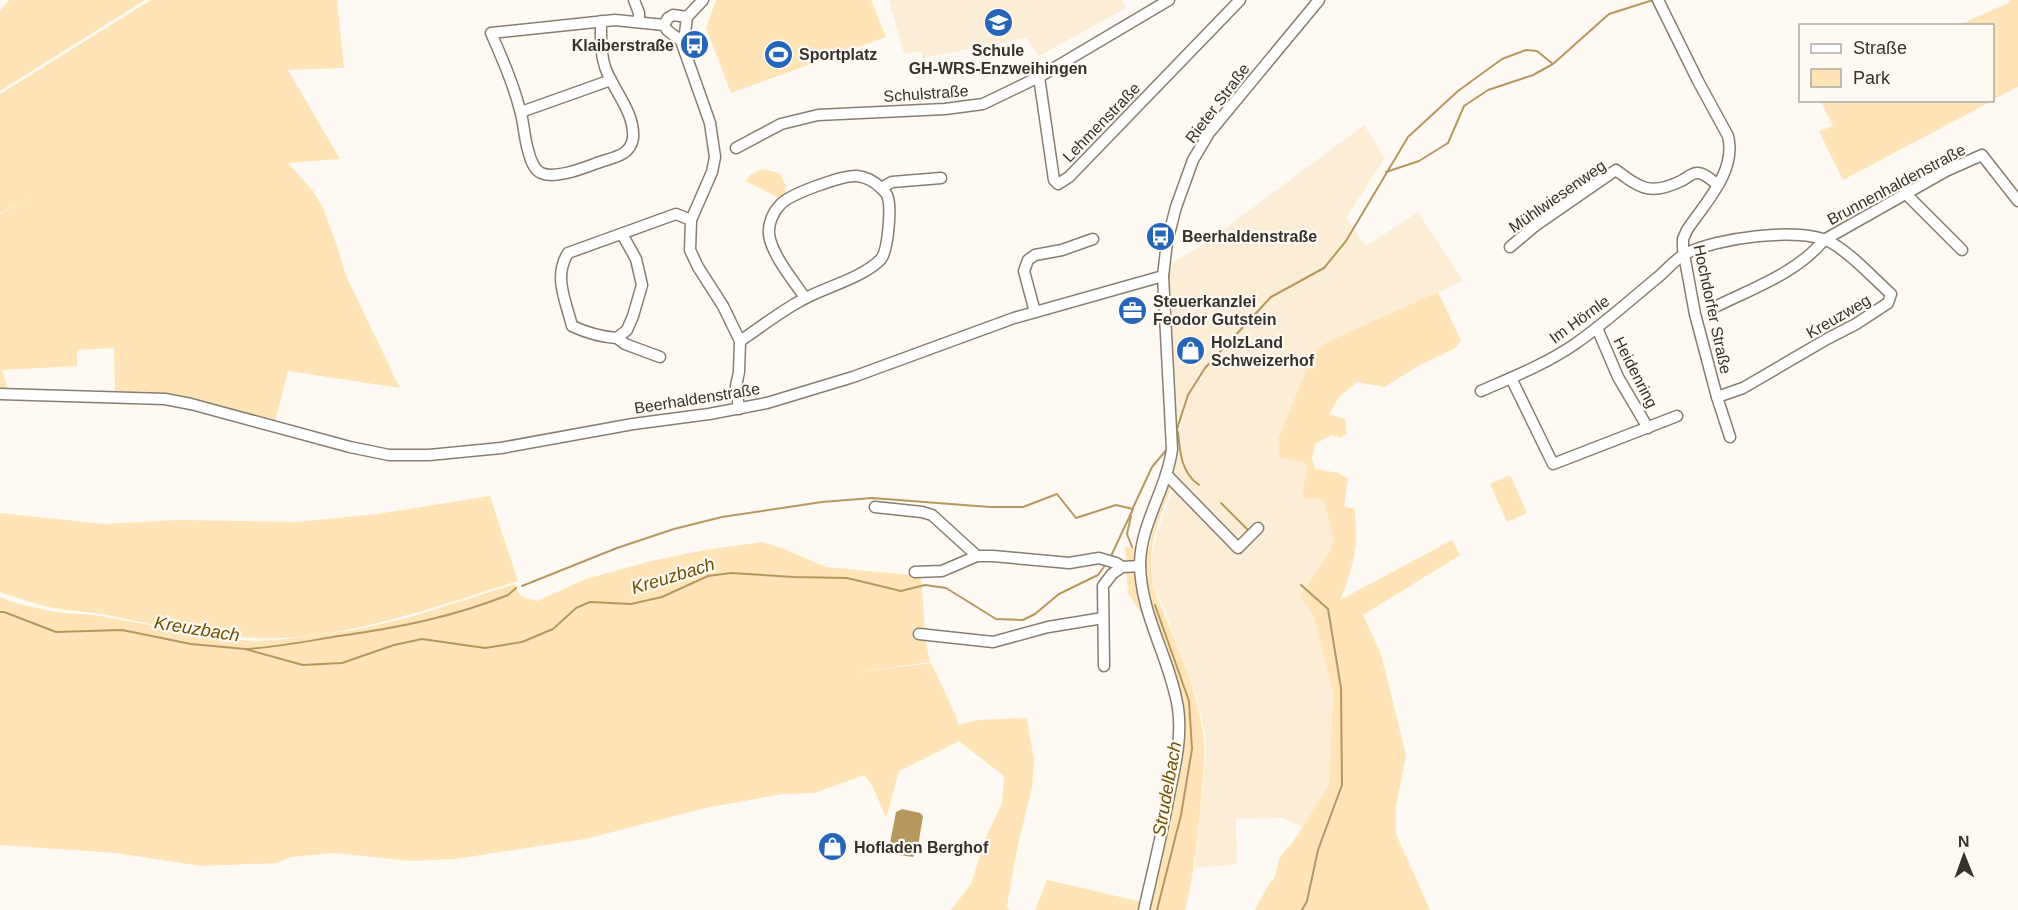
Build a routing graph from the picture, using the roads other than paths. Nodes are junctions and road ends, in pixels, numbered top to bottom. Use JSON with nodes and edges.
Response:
{"nodes":[{"id":1,"x":634,"y":0,"type":"edge"},
{"id":2,"x":703,"y":0,"type":"edge"},
{"id":3,"x":1169,"y":0,"type":"edge"},
{"id":4,"x":1240,"y":0,"type":"edge"},
{"id":5,"x":1319,"y":0,"type":"edge"},
{"id":6,"x":1660,"y":3,"type":"edge"},
{"id":7,"x":687,"y":17,"type":"junction"},
{"id":8,"x":601,"y":21,"type":"junction"},
{"id":9,"x":639,"y":21,"type":"junction"},
{"id":10,"x":664,"y":25,"type":"junction"},
{"id":11,"x":681,"y":41,"type":"junction"},
{"id":12,"x":1038,"y":77,"type":"junction"},
{"id":13,"x":611,"y":80,"type":"junction"},
{"id":14,"x":521,"y":112,"type":"junction"},
{"id":15,"x":736,"y":148,"type":"dead end"},
{"id":16,"x":941,"y":178,"type":"dead end"},
{"id":17,"x":1717,"y":184,"type":"junction"},
{"id":18,"x":881,"y":188,"type":"junction"},
{"id":19,"x":1905,"y":193,"type":"junction"},
{"id":20,"x":2018,"y":201,"type":"edge"},
{"id":21,"x":691,"y":219,"type":"junction"},
{"id":22,"x":622,"y":234,"type":"junction"},
{"id":23,"x":1093,"y":239,"type":"dead end"},
{"id":24,"x":1824,"y":240,"type":"junction"},
{"id":25,"x":1510,"y":247,"type":"dead end"},
{"id":26,"x":1962,"y":250,"type":"dead end"},
{"id":27,"x":1683,"y":254,"type":"junction"},
{"id":28,"x":1163,"y":276,"type":"junction"},
{"id":29,"x":805,"y":298,"type":"junction"},
{"id":30,"x":1715,"y":307,"type":"dead end"},
{"id":31,"x":1035,"y":312,"type":"junction"},
{"id":32,"x":1597,"y":328,"type":"junction"},
{"id":33,"x":617,"y":338,"type":"junction"},
{"id":34,"x":740,"y":341,"type":"junction"},
{"id":35,"x":660,"y":357,"type":"dead end"},
{"id":36,"x":1510,"y":378,"type":"junction"},
{"id":37,"x":1481,"y":391,"type":"dead end"},
{"id":38,"x":0,"y":394,"type":"edge"},
{"id":39,"x":1717,"y":397,"type":"junction"},
{"id":40,"x":739,"y":409,"type":"junction"},
{"id":41,"x":1677,"y":416,"type":"dead end"},
{"id":42,"x":1648,"y":428,"type":"junction"},
{"id":43,"x":1730,"y":437,"type":"dead end"},
{"id":44,"x":1166,"y":474,"type":"junction"},
{"id":45,"x":874,"y":507,"type":"dead end"},
{"id":46,"x":1254,"y":533,"type":"dead end"},
{"id":47,"x":977,"y":556,"type":"junction"},
{"id":48,"x":1119,"y":565,"type":"junction"},
{"id":49,"x":1140,"y":566,"type":"junction"},
{"id":50,"x":915,"y":572,"type":"dead end"},
{"id":51,"x":1102,"y":618,"type":"junction"},
{"id":52,"x":919,"y":634,"type":"dead end"},
{"id":53,"x":1104,"y":666,"type":"dead end"},
{"id":54,"x":1144,"y":910,"type":"edge"}],
"edges":[{"from":1,"to":9,"type":"street"},
{"from":2,"to":7,"type":"street"},
{"from":3,"to":12,"type":"street","name":"Schulstraße"},
{"from":4,"to":12,"type":"street","name":"Lehmenstraße"},
{"from":5,"to":28,"type":"street","name":"Rieter Straße"},
{"from":6,"to":17,"type":"street","name":"Hochdorfer Straße"},
{"from":7,"to":10,"type":"street"},
{"from":7,"to":11,"type":"street"},
{"from":8,"to":9,"type":"street"},
{"from":8,"to":13,"type":"street"},
{"from":8,"to":14,"type":"street"},
{"from":9,"to":10,"type":"street"},
{"from":10,"to":11,"type":"street"},
{"from":11,"to":21,"type":"street"},
{"from":12,"to":15,"type":"street","name":"Schulstraße"},
{"from":13,"to":14,"type":"street"},
{"from":13,"to":14,"type":"street"},
{"from":16,"to":18,"type":"street"},
{"from":17,"to":25,"type":"street","name":"Mühlwiesenweg"},
{"from":17,"to":27,"type":"street","name":"Hochdorfer Straße"},
{"from":18,"to":29,"type":"street"},
{"from":18,"to":29,"type":"street"},
{"from":19,"to":20,"type":"street","name":"Brunnenhaldenstraße"},
{"from":19,"to":24,"type":"street","name":"Brunnenhaldenstraße"},
{"from":19,"to":26,"type":"street"},
{"from":21,"to":22,"type":"street"},
{"from":21,"to":34,"type":"street"},
{"from":22,"to":33,"type":"street"},
{"from":22,"to":33,"type":"street"},
{"from":23,"to":31,"type":"street"},
{"from":24,"to":27,"type":"street","name":"Kreuzweg"},
{"from":24,"to":30,"type":"street","name":"Brunnenhaldenstraße"},
{"from":24,"to":39,"type":"street","name":"Kreuzweg"},
{"from":27,"to":32,"type":"street","name":"Im Hörnle"},
{"from":27,"to":39,"type":"street","name":"Hochdorfer Straße"},
{"from":28,"to":31,"type":"street","name":"Beerhaldenstraße"},
{"from":28,"to":44,"type":"street","name":"Rieter Straße"},
{"from":29,"to":34,"type":"street"},
{"from":31,"to":40,"type":"street","name":"Beerhaldenstraße"},
{"from":32,"to":36,"type":"street","name":"Im Hörnle"},
{"from":32,"to":42,"type":"street","name":"Heidenring"},
{"from":33,"to":35,"type":"street"},
{"from":34,"to":40,"type":"street"},
{"from":36,"to":37,"type":"street","name":"Im Hörnle"},
{"from":36,"to":42,"type":"street","name":"Heidenring"},
{"from":38,"to":40,"type":"street","name":"Beerhaldenstraße"},
{"from":39,"to":43,"type":"street","name":"Hochdorfer Straße"},
{"from":41,"to":42,"type":"street","name":"Heidenring"},
{"from":44,"to":46,"type":"street"},
{"from":44,"to":49,"type":"street","name":"Rieter Straße"},
{"from":45,"to":47,"type":"street"},
{"from":47,"to":48,"type":"street"},
{"from":47,"to":50,"type":"street"},
{"from":48,"to":49,"type":"street"},
{"from":48,"to":51,"type":"street"},
{"from":49,"to":54,"type":"street","name":"Rieter Straße"},
{"from":51,"to":52,"type":"street"},
{"from":51,"to":53,"type":"street"}]}
